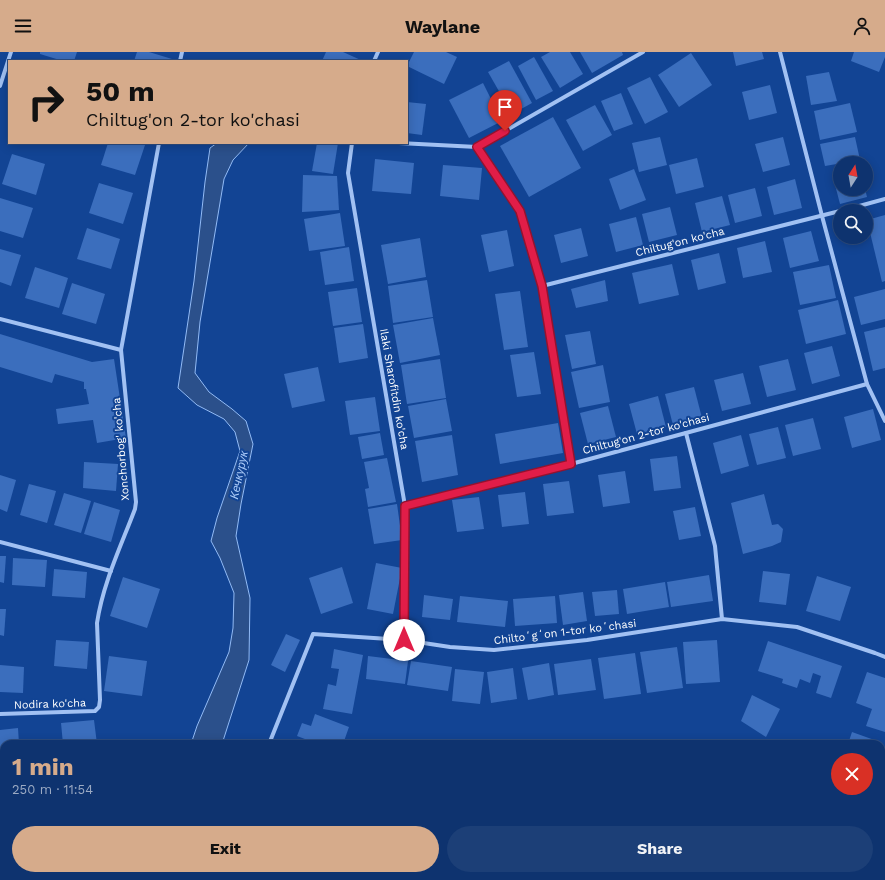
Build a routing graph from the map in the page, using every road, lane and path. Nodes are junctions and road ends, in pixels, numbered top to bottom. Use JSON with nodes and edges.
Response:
{"nodes":[{"id":1,"x":643,"y":52,"type":"edge"},
{"id":2,"x":780,"y":52,"type":"edge"},
{"id":3,"x":8,"y":61,"type":"edge"},
{"id":4,"x":0,"y":86,"type":"edge"},
{"id":5,"x":408,"y":143,"type":"edge"},
{"id":6,"x":159,"y":144,"type":"edge"},
{"id":7,"x":352,"y":144,"type":"edge"},
{"id":8,"x":477,"y":147,"type":"junction"},
{"id":9,"x":885,"y":199,"type":"edge"},
{"id":10,"x":866,"y":204,"type":"edge"},
{"id":11,"x":833,"y":213,"type":"edge"},
{"id":12,"x":822,"y":216,"type":"junction"},
{"id":13,"x":542,"y":286,"type":"junction"},
{"id":14,"x":0,"y":319,"type":"edge"},
{"id":15,"x":121,"y":350,"type":"junction"},
{"id":16,"x":868,"y":384,"type":"junction"},
{"id":17,"x":885,"y":421,"type":"edge"},
{"id":18,"x":686,"y":433,"type":"junction"},
{"id":19,"x":571,"y":464,"type":"junction"},
{"id":20,"x":405,"y":506,"type":"junction"},
{"id":21,"x":0,"y":542,"type":"edge"},
{"id":22,"x":111,"y":571,"type":"junction"},
{"id":23,"x":722,"y":620,"type":"junction"},
{"id":24,"x":404,"y":640,"type":"junction"},
{"id":25,"x":885,"y":657,"type":"edge"},
{"id":26,"x":99,"y":707,"type":"joint"},
{"id":27,"x":0,"y":714,"type":"edge"},
{"id":28,"x":271,"y":740,"type":"edge"}],
"edges":[{"from":1,"to":8,"type":"street"},
{"from":2,"to":12,"type":"street"},
{"from":3,"to":4,"type":"street"},
{"from":5,"to":8,"type":"street"},
{"from":6,"to":15,"type":"street","name":"Xonchorbog' ko'cha"},
{"from":7,"to":20,"type":"street","name":"Ilaki Sharofitdin ko'cha"},
{"from":8,"to":13,"type":"street"},
{"from":9,"to":10,"type":"street","name":"Chiltug'on ko'cha"},
{"from":11,"to":12,"type":"street","name":"Chiltug'on ko'cha"},
{"from":12,"to":13,"type":"street","name":"Chiltug'on ko'cha"},
{"from":12,"to":16,"type":"street"},
{"from":13,"to":19,"type":"street"},
{"from":14,"to":15,"type":"street"},
{"from":15,"to":22,"type":"street","name":"Xonchorbog' ko'cha"},
{"from":16,"to":17,"type":"street"},
{"from":16,"to":18,"type":"street","name":"Chiltug'on 2-tor ko'chasi"},
{"from":18,"to":19,"type":"street","name":"Chiltug'on 2-tor ko'chasi"},
{"from":18,"to":23,"type":"street"},
{"from":19,"to":20,"type":"street","name":"Chiltug'on 2-tor ko'chasi"},
{"from":20,"to":24,"type":"street","name":"Ilaki Sharofitdin ko'cha"},
{"from":21,"to":22,"type":"street"},
{"from":22,"to":26,"type":"street","name":"Xonchorbog' ko'cha"},
{"from":23,"to":24,"type":"street","name":"Chiltoʻgʻon 1-tor koʻchasi"},
{"from":23,"to":25,"type":"street","name":"Chiltoʻgʻon 1-tor koʻchasi"},
{"from":24,"to":28,"type":"street","name":"Chiltoʻgʻon 1-tor koʻchasi"},
{"from":26,"to":27,"type":"street","name":"Nodira ko'cha"}]}
